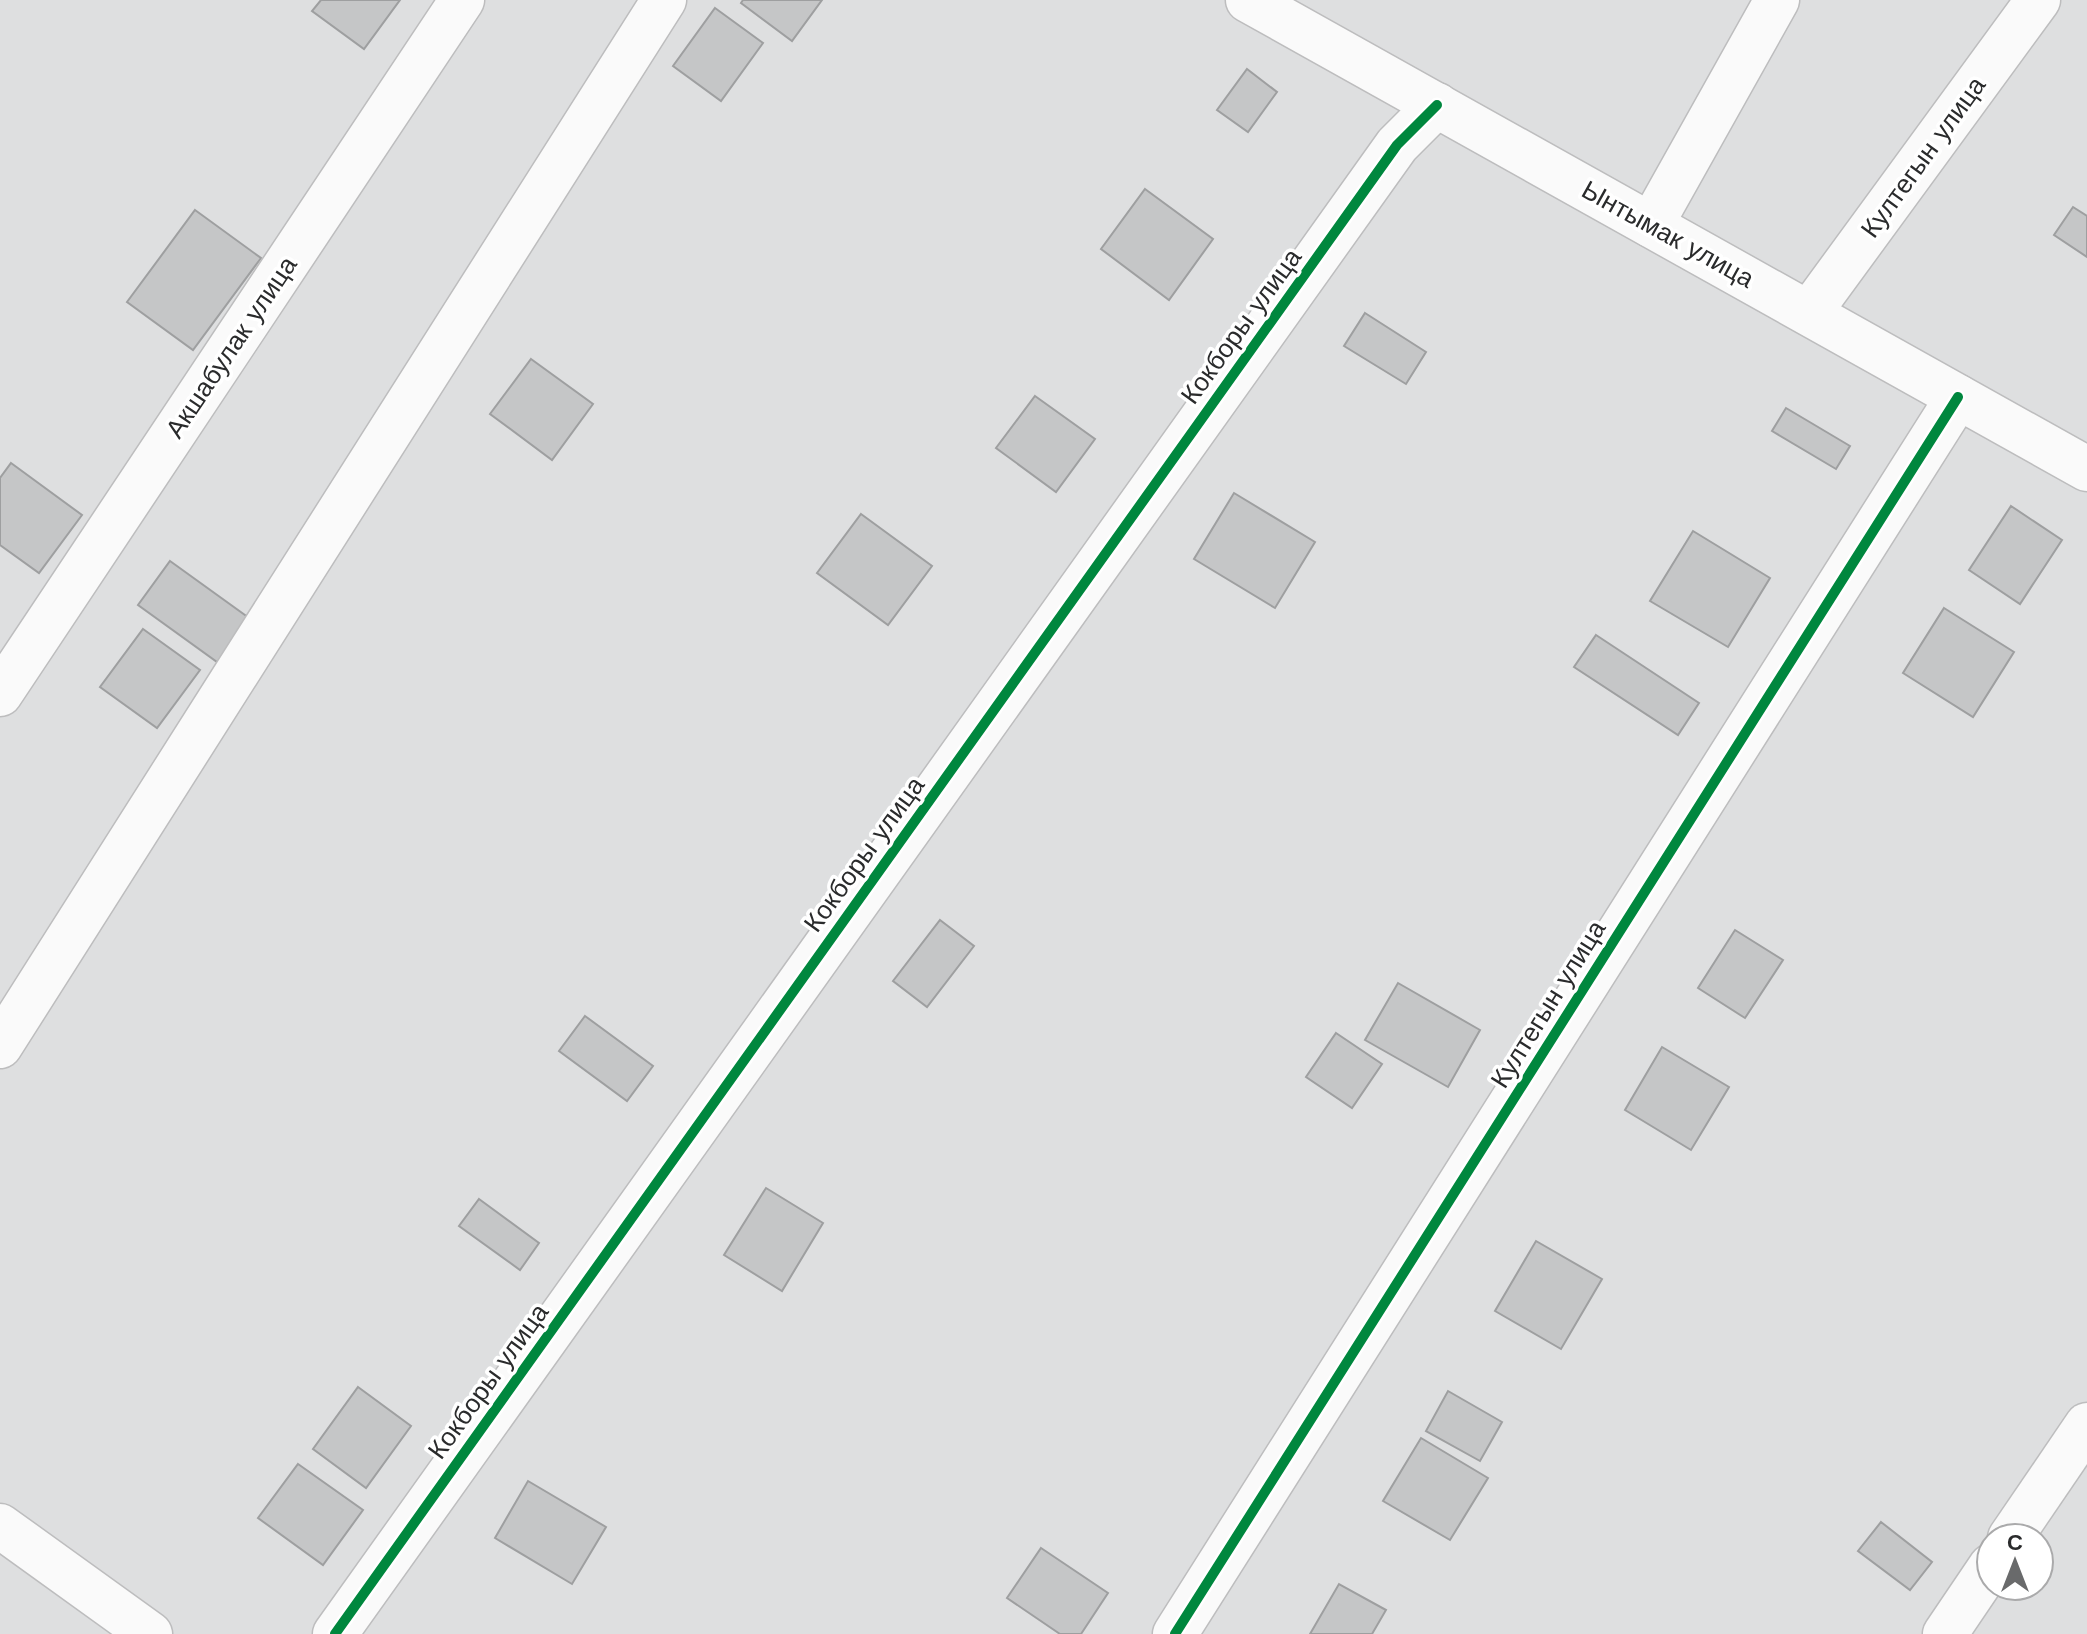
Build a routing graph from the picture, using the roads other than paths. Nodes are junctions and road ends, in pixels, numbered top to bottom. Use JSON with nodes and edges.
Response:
{"nodes":[{"id":1,"x":462,"y":0,"type":"edge"},
{"id":2,"x":664,"y":0,"type":"edge"},
{"id":3,"x":1248,"y":0,"type":"edge"},
{"id":4,"x":1777,"y":0,"type":"edge"},
{"id":5,"x":2038,"y":0,"type":"edge"},
{"id":6,"x":1437,"y":105,"type":"junction"},
{"id":7,"x":1651,"y":225,"type":"junction"},
{"id":8,"x":1809,"y":313,"type":"junction"},
{"id":9,"x":1958,"y":397,"type":"junction"},
{"id":10,"x":2087,"y":469,"type":"edge"},
{"id":11,"x":0,"y":694,"type":"edge"},
{"id":12,"x":0,"y":1046,"type":"edge"},
{"id":13,"x":2087,"y":1425,"type":"edge"},
{"id":14,"x":2021,"y":1522,"type":"edge"},
{"id":15,"x":0,"y":1526,"type":"edge"},
{"id":16,"x":1975,"y":1590,"type":"edge"},
{"id":17,"x":150,"y":1634,"type":"edge"},
{"id":18,"x":335,"y":1634,"type":"edge"},
{"id":19,"x":1175,"y":1634,"type":"edge"},
{"id":20,"x":1945,"y":1634,"type":"edge"}],
"edges":[{"from":1,"to":11,"type":"street","name":"Акшабулак улица"},
{"from":2,"to":12,"type":"street"},
{"from":3,"to":6,"type":"street","name":"Ынтымак улица"},
{"from":4,"to":7,"type":"street"},
{"from":5,"to":8,"type":"street","name":"Култегын улица"},
{"from":6,"to":7,"type":"street","name":"Ынтымак улица"},
{"from":6,"to":18,"type":"street","name":"Кокборы улица"},
{"from":7,"to":8,"type":"street","name":"Ынтымак улица"},
{"from":8,"to":9,"type":"street","name":"Ынтымак улица"},
{"from":9,"to":10,"type":"street","name":"Ынтымак улица"},
{"from":9,"to":19,"type":"street","name":"Култегын улица"},
{"from":13,"to":14,"type":"street"},
{"from":15,"to":17,"type":"street"},
{"from":16,"to":20,"type":"street"}]}
